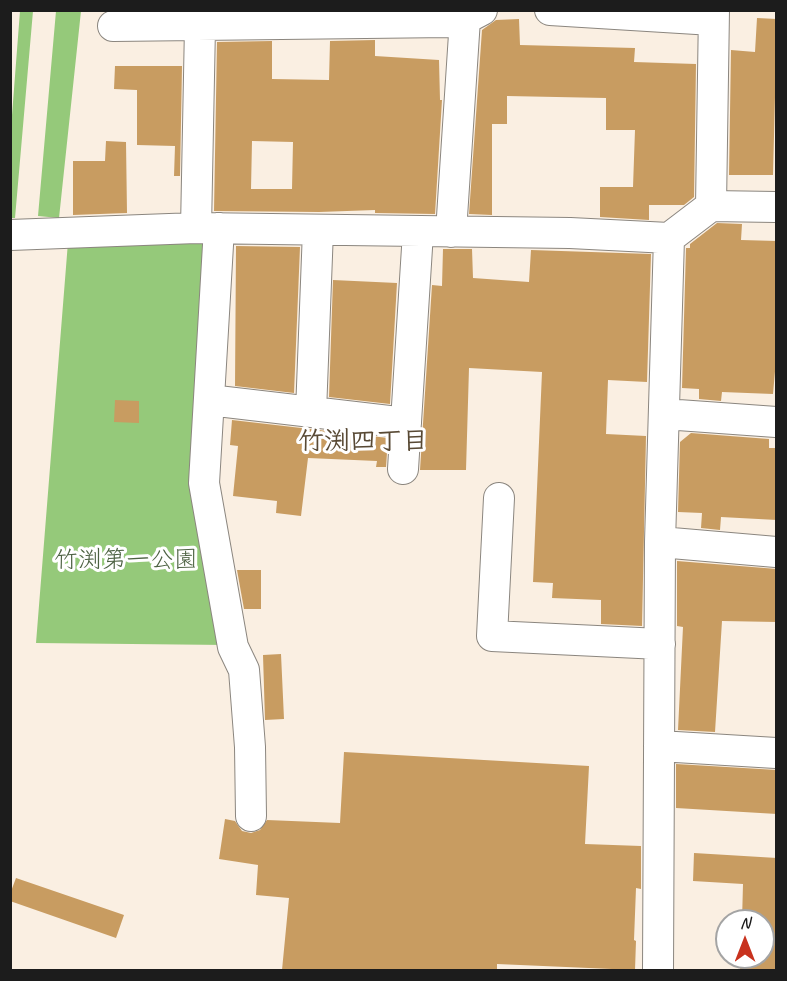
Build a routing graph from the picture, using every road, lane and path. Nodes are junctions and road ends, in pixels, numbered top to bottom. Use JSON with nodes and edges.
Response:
{"nodes":[{"id":1,"x":550,"y":10,"type":"edge"},
{"id":2,"x":473,"y":15,"type":"edge"},
{"id":3,"x":713,"y":15,"type":"edge"},
{"id":4,"x":203,"y":20,"type":"edge"},
{"id":5,"x":113,"y":26,"type":"dead end"},
{"id":6,"x":711,"y":206,"type":"junction"},
{"id":7,"x":777,"y":207,"type":"edge"},
{"id":8,"x":207,"y":228,"type":"junction"},
{"id":9,"x":318,"y":230,"type":"junction"},
{"id":10,"x":418,"y":232,"type":"junction"},
{"id":11,"x":451,"y":232,"type":"junction"},
{"id":12,"x":10,"y":235,"type":"edge"},
{"id":13,"x":669,"y":238,"type":"junction"},
{"id":14,"x":209,"y":400,"type":"junction"},
{"id":15,"x":311,"y":412,"type":"junction"},
{"id":16,"x":664,"y":414,"type":"junction"},
{"id":17,"x":777,"y":422,"type":"edge"},
{"id":18,"x":406,"y":423,"type":"junction"},
{"id":19,"x":403,"y":469,"type":"dead end"},
{"id":20,"x":499,"y":498,"type":"dead end"},
{"id":21,"x":660,"y":542,"type":"junction"},
{"id":22,"x":777,"y":552,"type":"edge"},
{"id":23,"x":660,"y":644,"type":"junction"},
{"id":24,"x":659,"y":746,"type":"junction"},
{"id":25,"x":777,"y":753,"type":"edge"},
{"id":26,"x":251,"y":816,"type":"dead end"},
{"id":27,"x":658,"y":970,"type":"edge"}],
"edges":[{"from":1,"to":3,"type":"street"},
{"from":2,"to":4,"type":"street"},
{"from":2,"to":11,"type":"street"},
{"from":3,"to":6,"type":"street"},
{"from":4,"to":5,"type":"street"},
{"from":4,"to":8,"type":"street"},
{"from":6,"to":7,"type":"street"},
{"from":6,"to":13,"type":"street"},
{"from":8,"to":9,"type":"street"},
{"from":8,"to":12,"type":"street"},
{"from":8,"to":14,"type":"street"},
{"from":9,"to":10,"type":"street"},
{"from":9,"to":15,"type":"street"},
{"from":10,"to":11,"type":"street"},
{"from":10,"to":18,"type":"street"},
{"from":11,"to":13,"type":"street"},
{"from":13,"to":16,"type":"street"},
{"from":14,"to":15,"type":"street"},
{"from":14,"to":26,"type":"street"},
{"from":15,"to":18,"type":"street"},
{"from":16,"to":17,"type":"street"},
{"from":16,"to":21,"type":"street"},
{"from":18,"to":19,"type":"street"},
{"from":20,"to":23,"type":"street"},
{"from":21,"to":22,"type":"street"},
{"from":21,"to":23,"type":"street"},
{"from":23,"to":24,"type":"street"},
{"from":24,"to":25,"type":"street"},
{"from":24,"to":27,"type":"street"}]}
